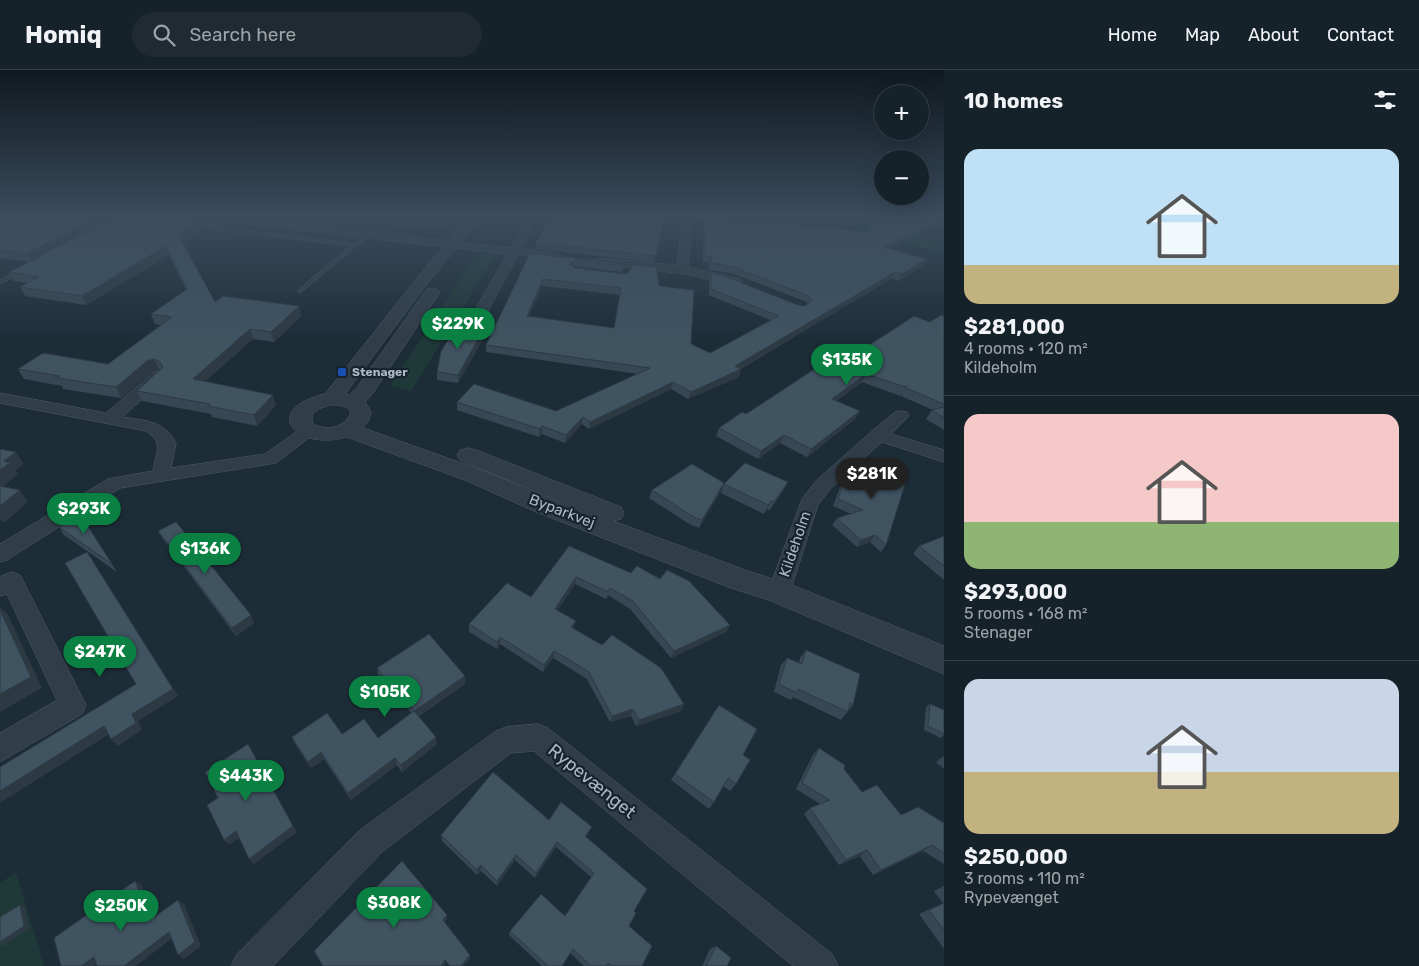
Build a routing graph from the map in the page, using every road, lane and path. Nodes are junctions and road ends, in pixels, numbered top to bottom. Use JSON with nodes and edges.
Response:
{"nodes":[{"id":1,"x":339,"y":258,"type":"edge"},
{"id":2,"x":448,"y":258,"type":"edge"},
{"id":3,"x":456,"y":258,"type":"edge"},
{"id":4,"x":511,"y":258,"type":"edge"},
{"id":5,"x":683,"y":258,"type":"edge"},
{"id":6,"x":588,"y":260,"type":"edge"},
{"id":7,"x":29,"y":268,"type":"edge"},
{"id":8,"x":682,"y":271,"type":"junction"},
{"id":9,"x":0,"y":282,"type":"edge"},
{"id":10,"x":751,"y":288,"type":"edge"},
{"id":11,"x":300,"y":291,"type":"dead end"},
{"id":12,"x":474,"y":324,"type":"dead end"},
{"id":13,"x":158,"y":376,"type":"edge"},
{"id":14,"x":0,"y":398,"type":"edge"},
{"id":15,"x":331,"y":399,"type":"junction"},
{"id":16,"x":354,"y":416,"type":"junction"},
{"id":17,"x":901,"y":416,"type":"dead end"},
{"id":18,"x":110,"y":418,"type":"junction"},
{"id":19,"x":309,"y":432,"type":"junction"},
{"id":20,"x":878,"y":436,"type":"junction"},
{"id":21,"x":944,"y":456,"type":"edge"},
{"id":22,"x":161,"y":475,"type":"junction"},
{"id":23,"x":0,"y":554,"type":"edge"},
{"id":24,"x":0,"y":587,"type":"edge"},
{"id":25,"x":779,"y":592,"type":"junction"},
{"id":26,"x":944,"y":660,"type":"edge"},
{"id":27,"x":0,"y":748,"type":"edge"},
{"id":28,"x":249,"y":966,"type":"edge"},
{"id":29,"x":820,"y":966,"type":"edge"}],
"edges":[{"from":1,"to":11,"type":"lane"},
{"from":2,"to":15,"type":"street"},
{"from":3,"to":16,"type":"street"},
{"from":4,"to":12,"type":"street"},
{"from":5,"to":8,"type":"street"},
{"from":6,"to":8,"type":"street"},
{"from":7,"to":9,"type":"lane"},
{"from":8,"to":10,"type":"street"},
{"from":13,"to":18,"type":"street"},
{"from":14,"to":18,"type":"street"},
{"from":15,"to":16,"type":"street","name":"Byparkvej"},
{"from":15,"to":19,"type":"street"},
{"from":16,"to":19,"type":"street"},
{"from":16,"to":25,"type":"street","name":"Byparkvej"},
{"from":17,"to":20,"type":"street","name":"Kildeholm"},
{"from":18,"to":22,"type":"street"},
{"from":19,"to":22,"type":"street"},
{"from":20,"to":21,"type":"street"},
{"from":20,"to":25,"type":"street","name":"Kildeholm"},
{"from":22,"to":23,"type":"street"},
{"from":24,"to":27,"type":"street"},
{"from":25,"to":26,"type":"street","name":"Byparkvej"},
{"from":28,"to":29,"type":"street","name":"Rypevænget"}]}
